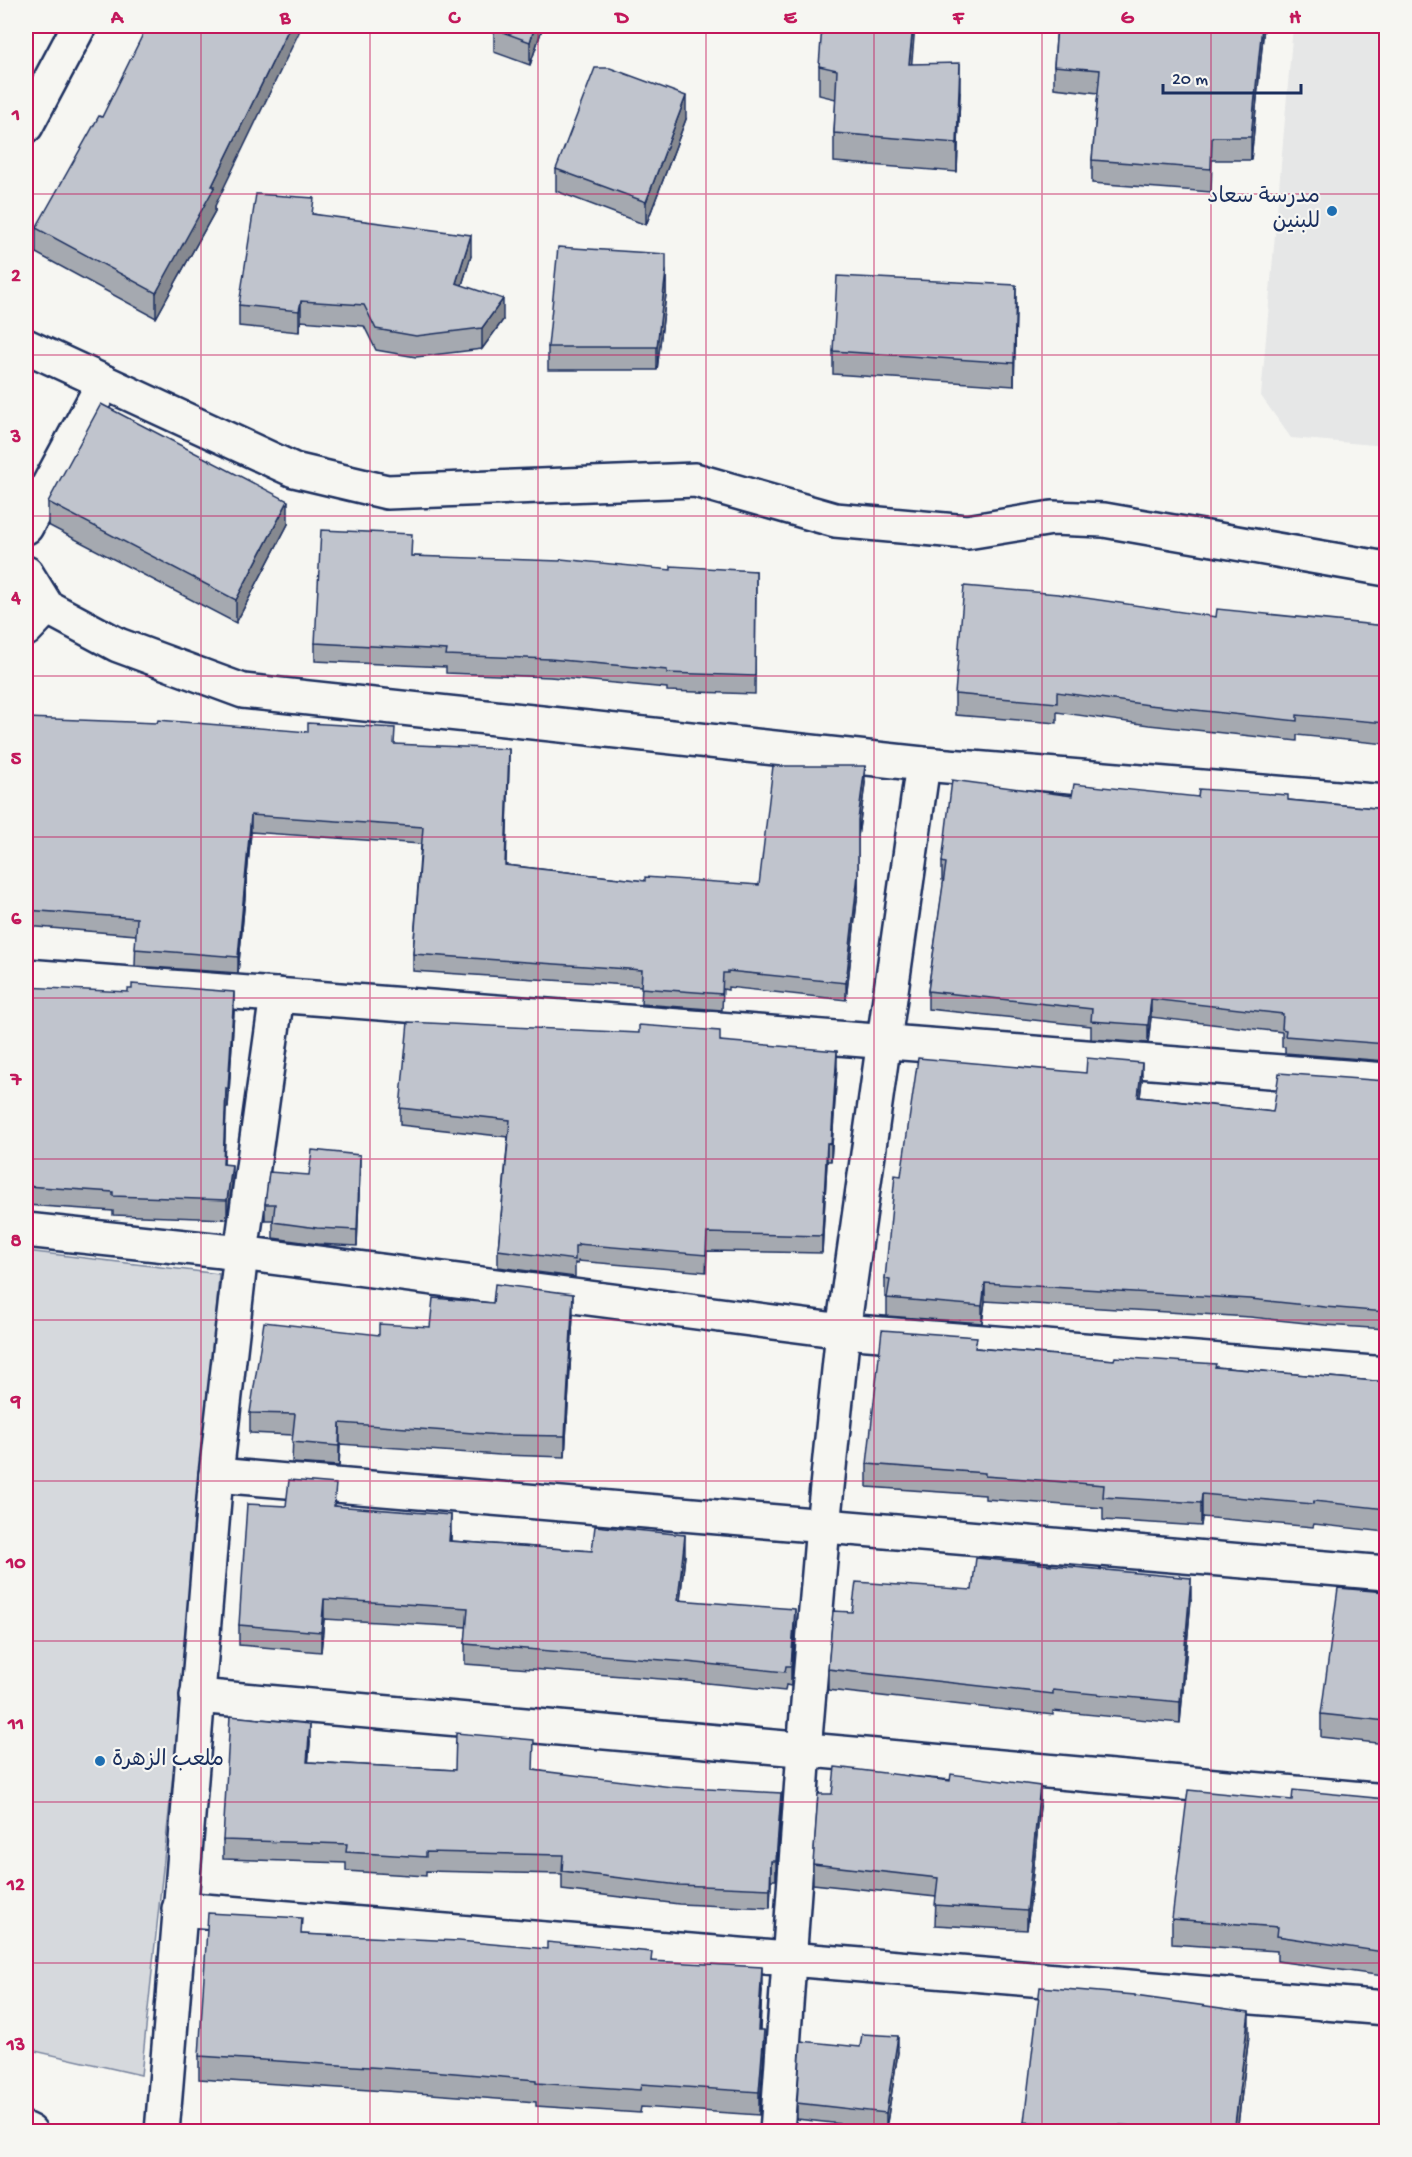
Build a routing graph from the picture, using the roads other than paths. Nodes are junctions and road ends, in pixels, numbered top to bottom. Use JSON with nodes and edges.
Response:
{"nodes":[{"id":1,"x":79,"y":26,"type":"edge"},
{"id":2,"x":26,"y":126,"type":"edge"},
{"id":3,"x":26,"y":346,"type":"edge"},
{"id":4,"x":104,"y":382,"type":"junction"},
{"id":5,"x":26,"y":527,"type":"edge"},
{"id":6,"x":1386,"y":569,"type":"edge"},
{"id":7,"x":26,"y":573,"type":"edge"},
{"id":8,"x":36,"y":618,"type":"edge"},
{"id":9,"x":923,"y":764,"type":"junction"},
{"id":10,"x":1386,"y":802,"type":"edge"},
{"id":11,"x":26,"y":976,"type":"edge"},
{"id":12,"x":277,"y":995,"type":"junction"},
{"id":13,"x":884,"y":1040,"type":"junction"},
{"id":14,"x":1386,"y":1080,"type":"edge"},
{"id":15,"x":26,"y":1230,"type":"edge"},
{"id":16,"x":241,"y":1253,"type":"junction"},
{"id":17,"x":843,"y":1331,"type":"junction"},
{"id":18,"x":1386,"y":1374,"type":"edge"},
{"id":19,"x":216,"y":1475,"type":"junction"},
{"id":20,"x":823,"y":1526,"type":"junction"},
{"id":21,"x":1386,"y":1573,"type":"edge"},
{"id":22,"x":197,"y":1696,"type":"junction"},
{"id":23,"x":804,"y":1750,"type":"junction"},
{"id":24,"x":1386,"y":1802,"type":"edge"},
{"id":25,"x":179,"y":1909,"type":"junction"},
{"id":26,"x":790,"y":1959,"type":"junction"},
{"id":27,"x":1386,"y":2008,"type":"edge"},
{"id":28,"x":26,"y":2130,"type":"edge"},
{"id":29,"x":30,"y":2132,"type":"edge"},
{"id":30,"x":162,"y":2132,"type":"edge"},
{"id":31,"x":777,"y":2132,"type":"edge"}],
"edges":[{"from":1,"to":2,"type":"main road"},
{"from":3,"to":4,"type":"main road"},
{"from":4,"to":5,"type":"main road"},
{"from":4,"to":6,"type":"main road"},
{"from":7,"to":8,"type":"main road"},
{"from":8,"to":9,"type":"main road"},
{"from":9,"to":10,"type":"main road"},
{"from":9,"to":13,"type":"main road"},
{"from":11,"to":12,"type":"main road"},
{"from":12,"to":13,"type":"main road"},
{"from":12,"to":16,"type":"main road"},
{"from":13,"to":14,"type":"main road"},
{"from":13,"to":17,"type":"main road"},
{"from":15,"to":16,"type":"main road"},
{"from":16,"to":17,"type":"main road"},
{"from":16,"to":19,"type":"main road"},
{"from":17,"to":18,"type":"main road"},
{"from":17,"to":20,"type":"main road"},
{"from":19,"to":20,"type":"main road"},
{"from":19,"to":22,"type":"main road"},
{"from":20,"to":21,"type":"main road"},
{"from":20,"to":23,"type":"main road"},
{"from":22,"to":23,"type":"main road"},
{"from":22,"to":25,"type":"main road"},
{"from":23,"to":24,"type":"main road"},
{"from":23,"to":26,"type":"main road"},
{"from":25,"to":26,"type":"main road"},
{"from":25,"to":30,"type":"main road"},
{"from":26,"to":27,"type":"main road"},
{"from":26,"to":31,"type":"main road"},
{"from":28,"to":29,"type":"main road"}]}
